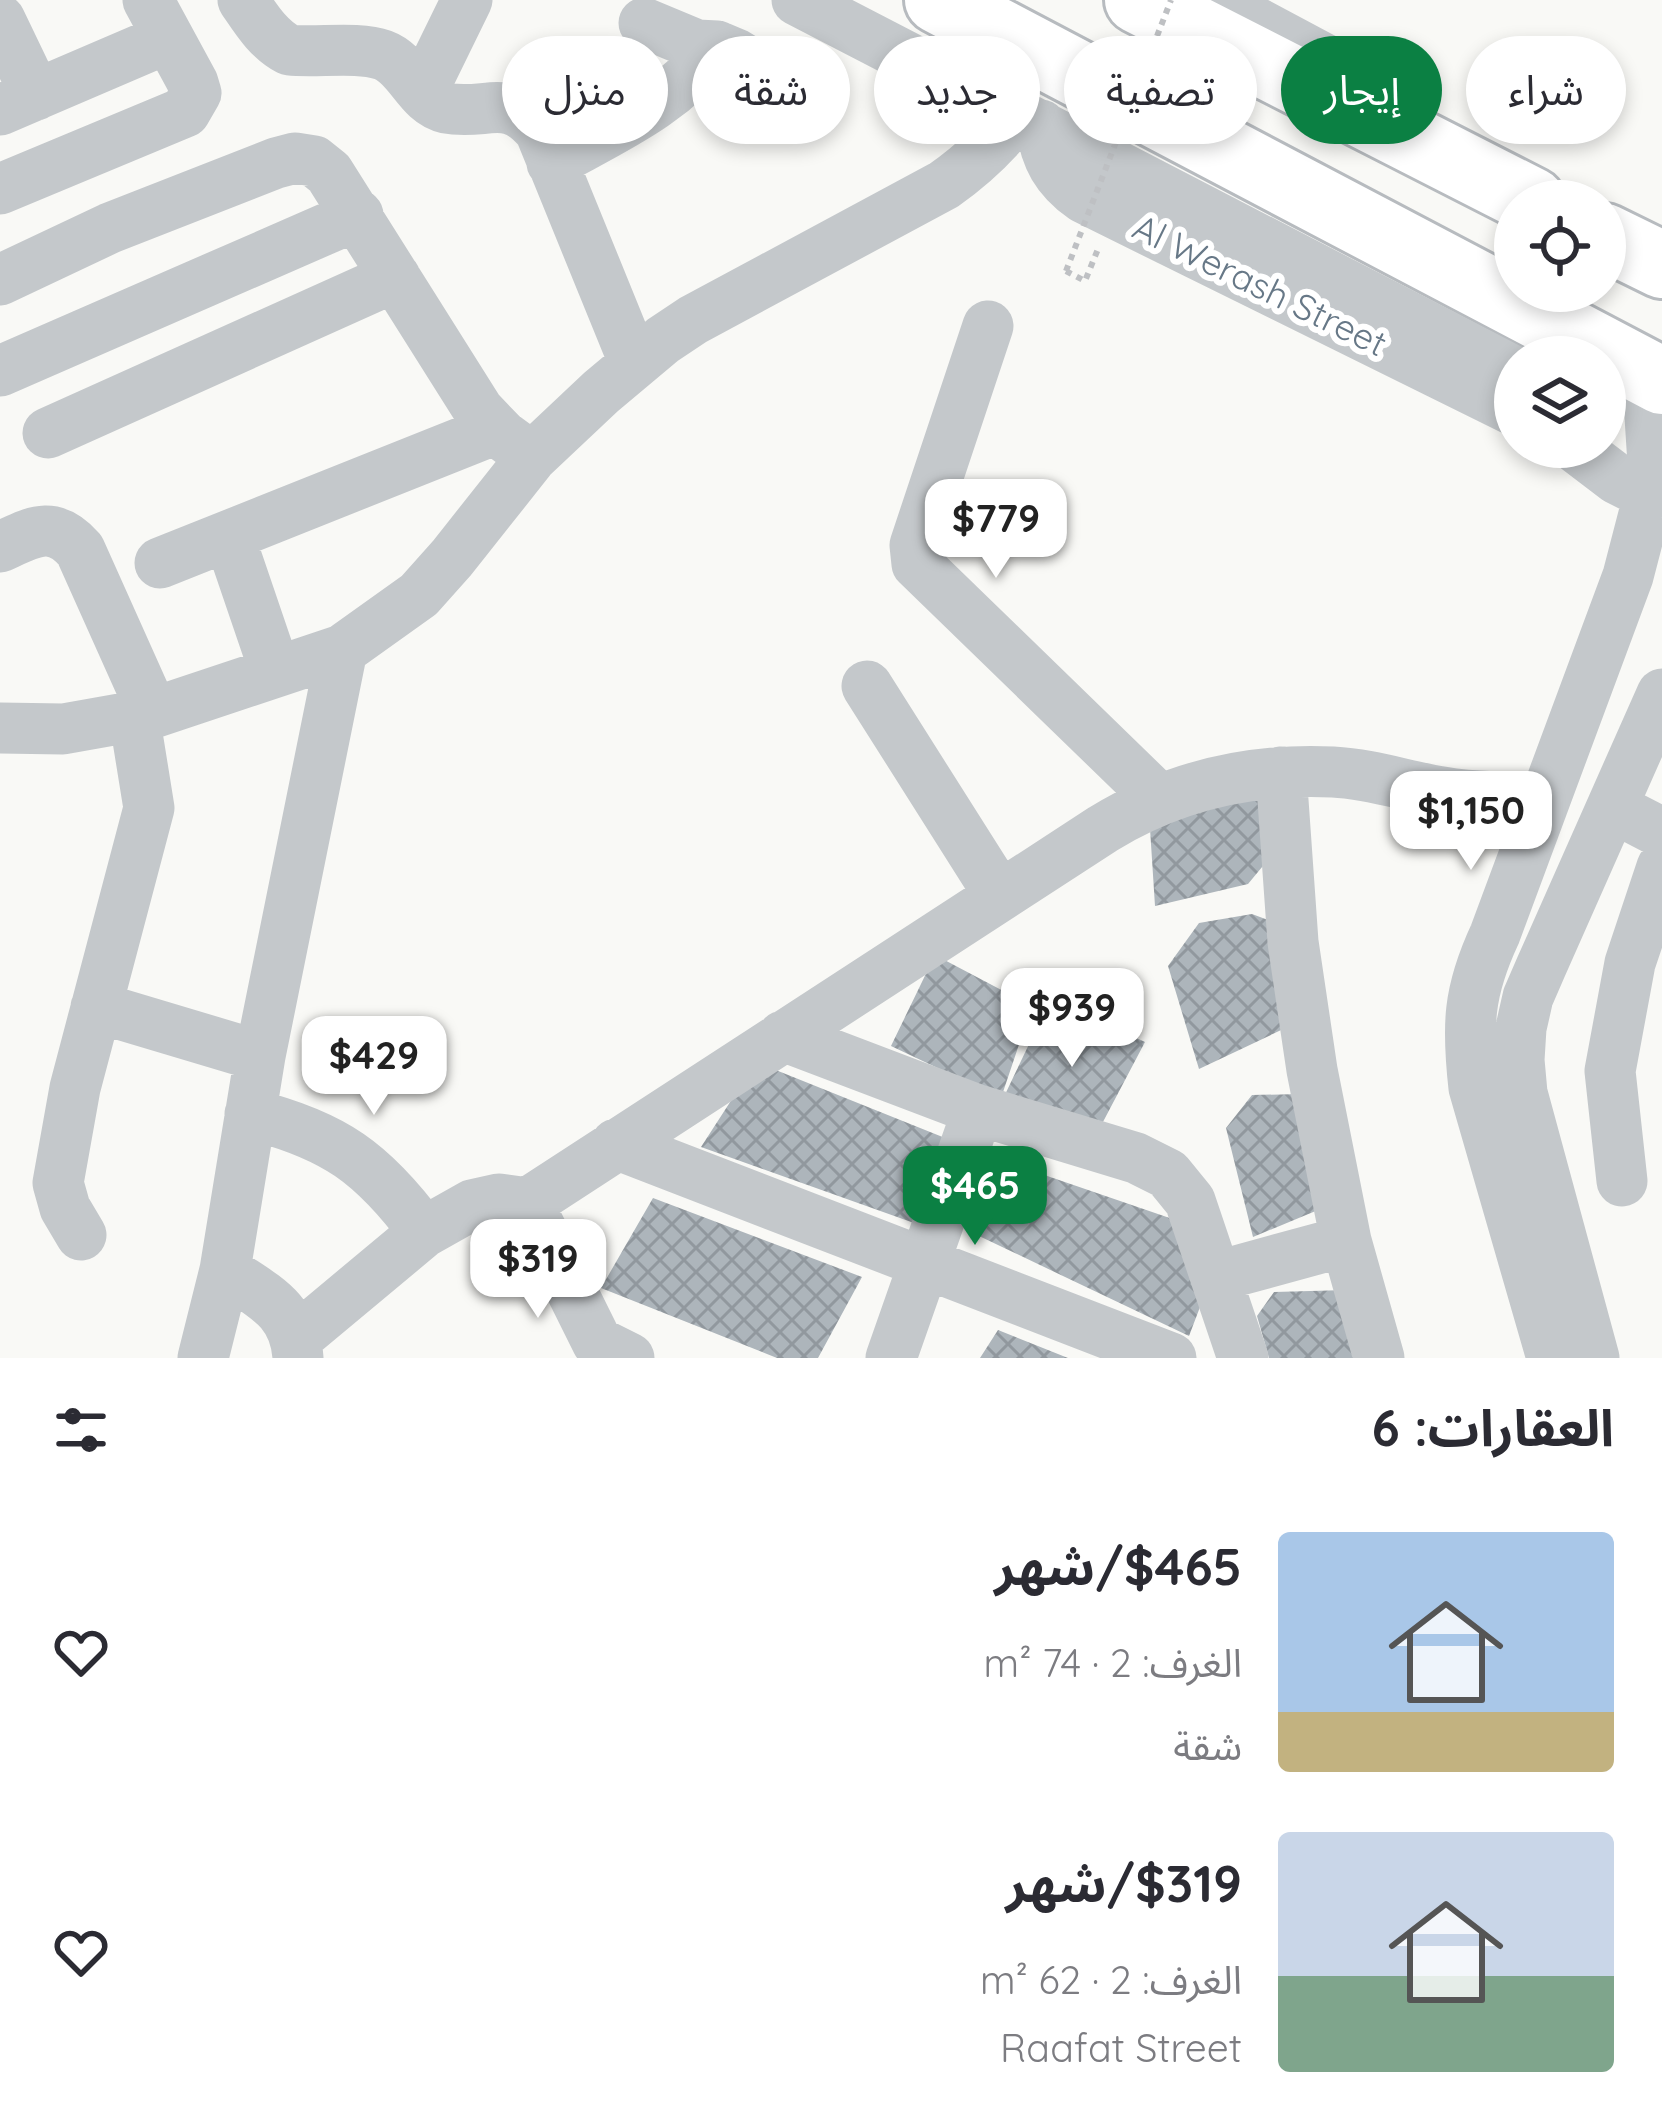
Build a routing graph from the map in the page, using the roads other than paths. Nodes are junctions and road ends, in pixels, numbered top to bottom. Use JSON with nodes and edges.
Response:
{"nodes":[{"id":1,"x":242,"y":0,"type":"edge"},
{"id":2,"x":467,"y":0,"type":"edge"},
{"id":3,"x":797,"y":0,"type":"edge"},
{"id":4,"x":938,"y":0,"type":"edge"},
{"id":5,"x":1138,"y":0,"type":"edge"},
{"id":6,"x":1214,"y":0,"type":"edge"},
{"id":7,"x":158,"y":19,"type":"edge"},
{"id":8,"x":0,"y":20,"type":"edge"},
{"id":9,"x":644,"y":23,"type":"dead end"},
{"id":10,"x":874,"y":39,"type":"edge"},
{"id":11,"x":692,"y":43,"type":"edge"},
{"id":12,"x":692,"y":75,"type":"edge"},
{"id":13,"x":422,"y":92,"type":"junction"},
{"id":14,"x":18,"y":103,"type":"edge"},
{"id":15,"x":1040,"y":124,"type":"edge"},
{"id":16,"x":1040,"y":137,"type":"edge"},
{"id":17,"x":994,"y":144,"type":"edge"},
{"id":18,"x":76,"y":160,"type":"junction"},
{"id":19,"x":552,"y":163,"type":"junction"},
{"id":20,"x":1510,"y":180,"type":"edge"},
{"id":21,"x":1494,"y":181,"type":"edge"},
{"id":22,"x":0,"y":190,"type":"edge"},
{"id":23,"x":358,"y":215,"type":"junction"},
{"id":24,"x":110,"y":229,"type":"junction"},
{"id":25,"x":1626,"y":248,"type":"edge"},
{"id":26,"x":1662,"y":266,"type":"edge"},
{"id":27,"x":394,"y":277,"type":"junction"},
{"id":28,"x":0,"y":280,"type":"edge"},
{"id":29,"x":988,"y":326,"type":"dead end"},
{"id":30,"x":1494,"y":361,"type":"edge"},
{"id":31,"x":634,"y":362,"type":"junction"},
{"id":32,"x":0,"y":371,"type":"edge"},
{"id":33,"x":1651,"y":375,"type":"edge"},
{"id":34,"x":1494,"y":401,"type":"edge"},
{"id":35,"x":48,"y":434,"type":"dead end"},
{"id":36,"x":514,"y":443,"type":"junction"},
{"id":37,"x":1603,"y":468,"type":"edge"},
{"id":38,"x":1649,"y":495,"type":"junction"},
{"id":39,"x":229,"y":536,"type":"junction"},
{"id":40,"x":0,"y":547,"type":"edge"},
{"id":41,"x":160,"y":563,"type":"dead end"},
{"id":42,"x":1645,"y":567,"type":"edge"},
{"id":43,"x":342,"y":650,"type":"junction"},
{"id":44,"x":275,"y":671,"type":"junction"},
{"id":45,"x":867,"y":686,"type":"dead end"},
{"id":46,"x":1662,"y":694,"type":"edge"},
{"id":47,"x":143,"y":714,"type":"junction"},
{"id":48,"x":0,"y":727,"type":"edge"},
{"id":49,"x":1281,"y":772,"type":"junction"},
{"id":50,"x":1544,"y":796,"type":"junction"},
{"id":51,"x":1159,"y":799,"type":"junction"},
{"id":52,"x":1612,"y":807,"type":"junction"},
{"id":53,"x":1662,"y":833,"type":"edge"},
{"id":54,"x":1662,"y":867,"type":"edge"},
{"id":55,"x":1000,"y":896,"type":"junction"},
{"id":56,"x":96,"y":1007,"type":"junction"},
{"id":57,"x":783,"y":1036,"type":"junction"},
{"id":58,"x":260,"y":1056,"type":"junction"},
{"id":59,"x":978,"y":1110,"type":"junction"},
{"id":60,"x":250,"y":1114,"type":"junction"},
{"id":61,"x":616,"y":1144,"type":"junction"},
{"id":62,"x":1622,"y":1180,"type":"dead end"},
{"id":63,"x":527,"y":1203,"type":"junction"},
{"id":64,"x":424,"y":1232,"type":"junction"},
{"id":65,"x":81,"y":1235,"type":"dead end"},
{"id":66,"x":1346,"y":1241,"type":"junction"},
{"id":67,"x":924,"y":1264,"type":"junction"},
{"id":68,"x":225,"y":1270,"type":"junction"},
{"id":69,"x":1218,"y":1276,"type":"junction"},
{"id":70,"x":297,"y":1348,"type":"edge"},
{"id":71,"x":605,"y":1353,"type":"edge"},
{"id":72,"x":203,"y":1358,"type":"edge"},
{"id":73,"x":891,"y":1358,"type":"edge"},
{"id":74,"x":1171,"y":1358,"type":"edge"},
{"id":75,"x":1243,"y":1358,"type":"edge"},
{"id":76,"x":1378,"y":1358,"type":"edge"},
{"id":77,"x":1552,"y":1358,"type":"edge"},
{"id":78,"x":1594,"y":1358,"type":"edge"}],
"edges":[{"from":1,"to":13,"type":"street"},
{"from":2,"to":13,"type":"street"},
{"from":3,"to":10,"type":"street","name":"Al Werash Street"},
{"from":4,"to":33,"type":"main road"},
{"from":5,"to":21,"type":"main road"},
{"from":6,"to":20,"type":"street"},
{"from":7,"to":14,"type":"street"},
{"from":7,"to":18,"type":"street"},
{"from":8,"to":14,"type":"street"},
{"from":9,"to":11,"type":"street"},
{"from":12,"to":19,"type":"street"},
{"from":13,"to":19,"type":"street"},
{"from":15,"to":30,"type":"street","name":"Al Werash Street"},
{"from":16,"to":34,"type":"street","name":"Al Werash Street"},
{"from":17,"to":31,"type":"street"},
{"from":18,"to":22,"type":"street"},
{"from":18,"to":24,"type":"street"},
{"from":19,"to":31,"type":"street"},
{"from":23,"to":24,"type":"street"},
{"from":23,"to":27,"type":"street"},
{"from":23,"to":32,"type":"street"},
{"from":24,"to":28,"type":"street"},
{"from":25,"to":26,"type":"main road"},
{"from":27,"to":35,"type":"street"},
{"from":27,"to":36,"type":"street"},
{"from":29,"to":51,"type":"street"},
{"from":31,"to":36,"type":"street"},
{"from":33,"to":38,"type":"street"},
{"from":36,"to":39,"type":"street"},
{"from":36,"to":43,"type":"street"},
{"from":37,"to":38,"type":"street"},
{"from":38,"to":42,"type":"street"},
{"from":39,"to":41,"type":"street"},
{"from":39,"to":44,"type":"street"},
{"from":40,"to":47,"type":"street"},
{"from":42,"to":50,"type":"street"},
{"from":43,"to":44,"type":"street"},
{"from":43,"to":58,"type":"street"},
{"from":44,"to":47,"type":"street"},
{"from":45,"to":55,"type":"street"},
{"from":46,"to":52,"type":"street"},
{"from":47,"to":48,"type":"street"},
{"from":47,"to":56,"type":"street"},
{"from":49,"to":50,"type":"street"},
{"from":49,"to":51,"type":"street"},
{"from":49,"to":66,"type":"street"},
{"from":50,"to":77,"type":"street"},
{"from":51,"to":55,"type":"street"},
{"from":52,"to":53,"type":"street"},
{"from":52,"to":78,"type":"street"},
{"from":54,"to":62,"type":"street"},
{"from":55,"to":57,"type":"street"},
{"from":56,"to":58,"type":"street"},
{"from":56,"to":65,"type":"street"},
{"from":57,"to":59,"type":"street"},
{"from":57,"to":61,"type":"street"},
{"from":58,"to":60,"type":"street"},
{"from":59,"to":67,"type":"street"},
{"from":59,"to":69,"type":"street"},
{"from":60,"to":64,"type":"street"},
{"from":60,"to":68,"type":"street"},
{"from":61,"to":63,"type":"street"},
{"from":61,"to":67,"type":"street"},
{"from":63,"to":64,"type":"street"},
{"from":63,"to":71,"type":"street"},
{"from":64,"to":70,"type":"street"},
{"from":66,"to":69,"type":"street"},
{"from":66,"to":76,"type":"street"},
{"from":67,"to":73,"type":"street"},
{"from":67,"to":74,"type":"street"},
{"from":68,"to":70,"type":"street"},
{"from":68,"to":72,"type":"street"},
{"from":69,"to":75,"type":"street"}]}
